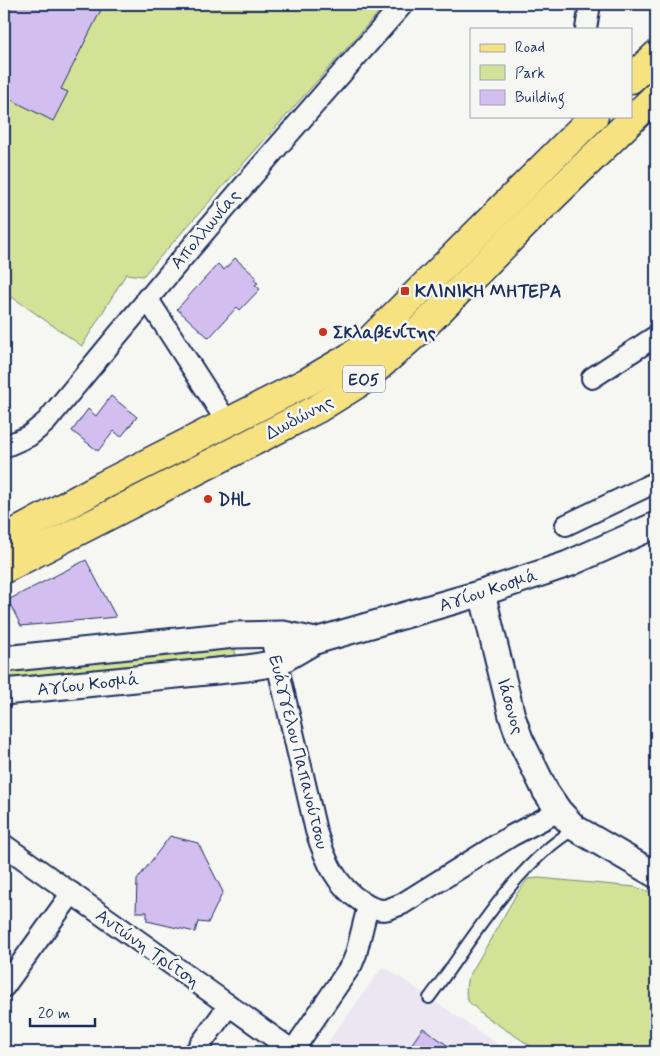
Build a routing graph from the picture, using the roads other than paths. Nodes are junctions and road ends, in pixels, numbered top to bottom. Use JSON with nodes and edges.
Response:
{"nodes":[{"id":1,"x":402,"y":4,"type":"edge"},
{"id":2,"x":590,"y":4,"type":"edge"},
{"id":3,"x":586,"y":28,"type":"edge"},
{"id":4,"x":656,"y":55,"type":"edge"},
{"id":5,"x":632,"y":78,"type":"edge"},
{"id":6,"x":656,"y":96,"type":"edge"},
{"id":7,"x":585,"y":120,"type":"edge"},
{"id":8,"x":147,"y":298,"type":"junction"},
{"id":9,"x":656,"y":336,"type":"edge"},
{"id":10,"x":592,"y":378,"type":"dead end"},
{"id":11,"x":227,"y":422,"type":"junction"},
{"id":12,"x":4,"y":447,"type":"edge"},
{"id":13,"x":656,"y":482,"type":"edge"},
{"id":14,"x":566,"y":525,"type":"dead end"},
{"id":15,"x":656,"y":525,"type":"edge"},
{"id":16,"x":4,"y":539,"type":"edge"},
{"id":17,"x":4,"y":569,"type":"edge"},
{"id":18,"x":482,"y":593,"type":"junction"},
{"id":19,"x":270,"y":633,"type":"junction"},
{"id":20,"x":315,"y":642,"type":"junction"},
{"id":21,"x":4,"y":659,"type":"edge"},
{"id":22,"x":277,"y":663,"type":"junction"},
{"id":23,"x":4,"y":692,"type":"edge"},
{"id":24,"x":567,"y":820,"type":"junction"},
{"id":25,"x":4,"y":845,"type":"edge"},
{"id":26,"x":656,"y":875,"type":"edge"},
{"id":27,"x":72,"y":893,"type":"junction"},
{"id":28,"x":368,"y":906,"type":"junction"},
{"id":29,"x":4,"y":987,"type":"edge"},
{"id":30,"x":429,"y":998,"type":"dead end"},
{"id":31,"x":229,"y":1005,"type":"junction"},
{"id":32,"x":195,"y":1052,"type":"edge"},
{"id":33,"x":292,"y":1052,"type":"edge"}],
"edges":[{"from":1,"to":8,"type":"street","name":"Απολλωνίας"},
{"from":2,"to":3,"type":"street"},
{"from":4,"to":5,"type":"main road"},
{"from":6,"to":17,"type":"main road","name":"Δωδώνης","number":"ΕΟ5"},
{"from":7,"to":11,"type":"main road","name":"Δωδώνης","number":"ΕΟ5"},
{"from":8,"to":11,"type":"street"},
{"from":8,"to":12,"type":"street","name":"Απολλωνίας"},
{"from":9,"to":10,"type":"street"},
{"from":11,"to":16,"type":"main road","name":"Δωδώνης","number":"ΕΟ5"},
{"from":13,"to":14,"type":"street"},
{"from":15,"to":18,"type":"street","name":"Αγίου Κοσμά"},
{"from":18,"to":20,"type":"street","name":"Αγίου Κοσμά"},
{"from":18,"to":24,"type":"street","name":"Ιάσονος"},
{"from":19,"to":20,"type":"street","name":"Αγίου Κοσμά"},
{"from":19,"to":21,"type":"street","name":"Αγίου Κοσμά"},
{"from":19,"to":22,"type":"street","name":"Ευάγγελου Παπανούτσου"},
{"from":20,"to":22,"type":"street","name":"Αγίου Κοσμά"},
{"from":22,"to":23,"type":"street","name":"Αγίου Κοσμά"},
{"from":22,"to":28,"type":"street","name":"Ευάγγελου Παπανούτσου"},
{"from":24,"to":26,"type":"street"},
{"from":24,"to":28,"type":"street"},
{"from":24,"to":30,"type":"lane"},
{"from":25,"to":27,"type":"street","name":"Αντώνη Τρίτση"},
{"from":27,"to":29,"type":"street"},
{"from":27,"to":31,"type":"street","name":"Αντώνη Τρίτση"},
{"from":28,"to":33,"type":"street"},
{"from":31,"to":32,"type":"street"},
{"from":31,"to":33,"type":"street","name":"Αντώνη Τρίτση"}]}
